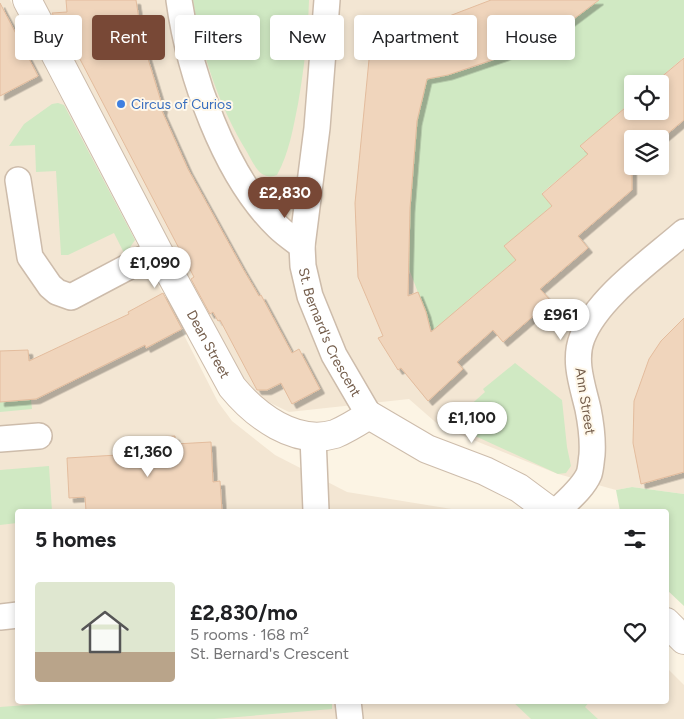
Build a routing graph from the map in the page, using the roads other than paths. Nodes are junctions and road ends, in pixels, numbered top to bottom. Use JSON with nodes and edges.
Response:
{"nodes":[{"id":1,"x":27,"y":0,"type":"edge"},
{"id":2,"x":179,"y":0,"type":"edge"},
{"id":3,"x":327,"y":0,"type":"edge"},
{"id":4,"x":18,"y":180,"type":"dead end"},
{"id":5,"x":684,"y":232,"type":"edge"},
{"id":6,"x":302,"y":246,"type":"junction"},
{"id":7,"x":158,"y":251,"type":"junction"},
{"id":8,"x":369,"y":415,"type":"junction"},
{"id":9,"x":39,"y":436,"type":"dead end"},
{"id":10,"x":313,"y":437,"type":"junction"},
{"id":11,"x":0,"y":438,"type":"edge"},
{"id":12,"x":316,"y":509,"type":"edge"},
{"id":13,"x":547,"y":509,"type":"edge"},
{"id":14,"x":559,"y":509,"type":"edge"},
{"id":15,"x":15,"y":615,"type":"edge"},
{"id":16,"x":0,"y":617,"type":"edge"},
{"id":17,"x":669,"y":625,"type":"edge"},
{"id":18,"x":684,"y":640,"type":"edge"},
{"id":19,"x":349,"y":704,"type":"edge"},
{"id":20,"x":350,"y":719,"type":"edge"}],
"edges":[{"from":1,"to":7,"type":"street","name":"Dean Street"},
{"from":2,"to":6,"type":"street"},
{"from":3,"to":6,"type":"street","name":"St. Bernard's Crescent"},
{"from":4,"to":7,"type":"street"},
{"from":5,"to":14,"type":"street","name":"Ann Street"},
{"from":6,"to":8,"type":"street","name":"St. Bernard's Crescent"},
{"from":7,"to":10,"type":"street","name":"Dean Street"},
{"from":8,"to":10,"type":"street","name":"Dean Street"},
{"from":8,"to":13,"type":"street"},
{"from":9,"to":11,"type":"street"},
{"from":10,"to":12,"type":"street"},
{"from":15,"to":16,"type":"street"},
{"from":17,"to":18,"type":"street"},
{"from":19,"to":20,"type":"street"}]}
